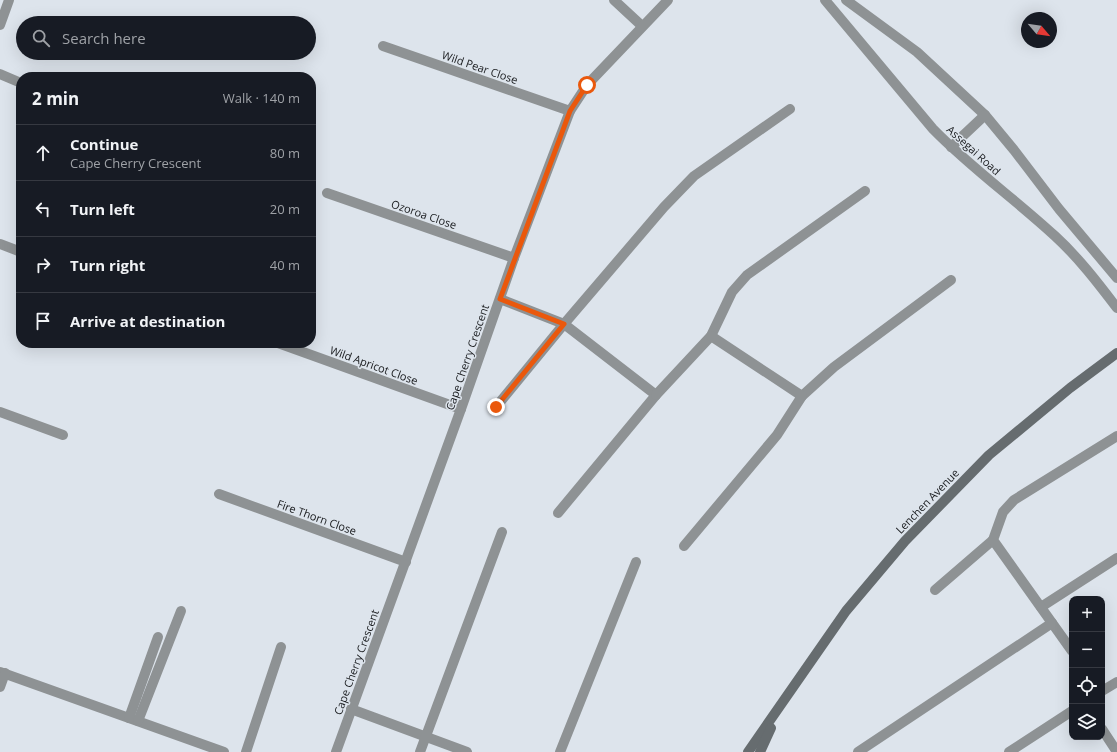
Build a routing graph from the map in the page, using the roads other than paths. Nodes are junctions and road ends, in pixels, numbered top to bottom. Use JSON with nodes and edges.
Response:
{"nodes":[{"id":1,"x":9,"y":0,"type":"edge"},
{"id":2,"x":614,"y":0,"type":"edge"},
{"id":3,"x":668,"y":0,"type":"edge"},
{"id":4,"x":825,"y":0,"type":"edge"},
{"id":5,"x":846,"y":0,"type":"edge"},
{"id":6,"x":0,"y":25,"type":"edge"},
{"id":7,"x":642,"y":26,"type":"junction"},
{"id":8,"x":383,"y":46,"type":"dead end"},
{"id":9,"x":0,"y":74,"type":"edge"},
{"id":10,"x":16,"y":80,"type":"edge"},
{"id":11,"x":790,"y":109,"type":"dead end"},
{"id":12,"x":570,"y":111,"type":"junction"},
{"id":13,"x":985,"y":115,"type":"junction"},
{"id":14,"x":951,"y":147,"type":"junction"},
{"id":15,"x":865,"y":191,"type":"dead end"},
{"id":16,"x":327,"y":194,"type":"dead end"},
{"id":17,"x":0,"y":244,"type":"edge"},
{"id":18,"x":16,"y":250,"type":"edge"},
{"id":19,"x":514,"y":258,"type":"junction"},
{"id":20,"x":1117,"y":278,"type":"edge"},
{"id":21,"x":951,"y":280,"type":"dead end"},
{"id":22,"x":500,"y":299,"type":"junction"},
{"id":23,"x":1117,"y":308,"type":"edge"},
{"id":24,"x":564,"y":324,"type":"junction"},
{"id":25,"x":711,"y":336,"type":"junction"},
{"id":26,"x":289,"y":348,"type":"edge"},
{"id":27,"x":1117,"y":353,"type":"edge"},
{"id":28,"x":656,"y":395,"type":"junction"},
{"id":29,"x":802,"y":396,"type":"junction"},
{"id":30,"x":496,"y":407,"type":"dead end"},
{"id":31,"x":461,"y":409,"type":"junction"},
{"id":32,"x":0,"y":412,"type":"edge"},
{"id":33,"x":64,"y":435,"type":"dead end"},
{"id":34,"x":1117,"y":436,"type":"edge"},
{"id":35,"x":219,"y":494,"type":"dead end"},
{"id":36,"x":558,"y":513,"type":"dead end"},
{"id":37,"x":502,"y":532,"type":"dead end"},
{"id":38,"x":993,"y":540,"type":"junction"},
{"id":39,"x":684,"y":546,"type":"dead end"},
{"id":40,"x":1117,"y":558,"type":"edge"},
{"id":41,"x":406,"y":562,"type":"junction"},
{"id":42,"x":636,"y":562,"type":"dead end"},
{"id":43,"x":935,"y":590,"type":"dead end"},
{"id":44,"x":1041,"y":607,"type":"junction"},
{"id":45,"x":181,"y":611,"type":"dead end"},
{"id":46,"x":1052,"y":624,"type":"junction"},
{"id":47,"x":158,"y":637,"type":"dead end"},
{"id":48,"x":281,"y":647,"type":"dead end"},
{"id":49,"x":1069,"y":647,"type":"edge"},
{"id":50,"x":2,"y":673,"type":"edge"},
{"id":51,"x":1117,"y":682,"type":"edge"},
{"id":52,"x":0,"y":687,"type":"edge"},
{"id":53,"x":1105,"y":689,"type":"edge"},
{"id":54,"x":786,"y":697,"type":"junction"},
{"id":55,"x":351,"y":709,"type":"junction"},
{"id":56,"x":1069,"y":713,"type":"edge"},
{"id":57,"x":133,"y":720,"type":"junction"},
{"id":58,"x":1105,"y":734,"type":"edge"},
{"id":59,"x":426,"y":736,"type":"junction"},
{"id":60,"x":224,"y":752,"type":"edge"},
{"id":61,"x":246,"y":752,"type":"edge"},
{"id":62,"x":336,"y":752,"type":"edge"},
{"id":63,"x":420,"y":752,"type":"edge"},
{"id":64,"x":468,"y":752,"type":"edge"},
{"id":65,"x":560,"y":752,"type":"edge"},
{"id":66,"x":748,"y":752,"type":"edge"},
{"id":67,"x":760,"y":752,"type":"edge"},
{"id":68,"x":858,"y":752,"type":"edge"},
{"id":69,"x":1009,"y":752,"type":"edge"},
{"id":70,"x":1116,"y":752,"type":"edge"}],
"edges":[{"from":1,"to":6,"type":"street"},
{"from":2,"to":7,"type":"street"},
{"from":3,"to":7,"type":"street","name":"Cape Cherry Crescent"},
{"from":4,"to":14,"type":"street","name":"Assegai Road"},
{"from":5,"to":13,"type":"street"},
{"from":7,"to":12,"type":"street","name":"Cape Cherry Crescent"},
{"from":8,"to":12,"type":"street","name":"Wild Pear Close"},
{"from":9,"to":10,"type":"street"},
{"from":11,"to":24,"type":"street"},
{"from":12,"to":19,"type":"street","name":"Cape Cherry Crescent"},
{"from":13,"to":14,"type":"street"},
{"from":13,"to":20,"type":"street"},
{"from":14,"to":23,"type":"street","name":"Assegai Road"},
{"from":15,"to":25,"type":"street"},
{"from":16,"to":19,"type":"street","name":"Ozoroa Close"},
{"from":17,"to":18,"type":"street"},
{"from":19,"to":22,"type":"street","name":"Cape Cherry Crescent"},
{"from":21,"to":29,"type":"street"},
{"from":22,"to":24,"type":"street"},
{"from":22,"to":31,"type":"street","name":"Cape Cherry Crescent"},
{"from":24,"to":28,"type":"street"},
{"from":24,"to":30,"type":"street"},
{"from":25,"to":28,"type":"street"},
{"from":25,"to":29,"type":"street"},
{"from":26,"to":31,"type":"street","name":"Wild Apricot Close"},
{"from":27,"to":54,"type":"main road","name":"Lenchen Avenue"},
{"from":28,"to":36,"type":"street"},
{"from":29,"to":39,"type":"street"},
{"from":31,"to":41,"type":"street","name":"Cape Cherry Crescent"},
{"from":32,"to":33,"type":"street"},
{"from":34,"to":38,"type":"street"},
{"from":35,"to":41,"type":"street","name":"Fire Thorn Close"},
{"from":37,"to":59,"type":"street"},
{"from":38,"to":43,"type":"street"},
{"from":38,"to":44,"type":"street"},
{"from":40,"to":44,"type":"street"},
{"from":41,"to":55,"type":"street","name":"Cape Cherry Crescent"},
{"from":42,"to":65,"type":"street"},
{"from":44,"to":46,"type":"street"},
{"from":45,"to":57,"type":"street"},
{"from":46,"to":49,"type":"street"},
{"from":46,"to":68,"type":"street"},
{"from":47,"to":57,"type":"street"},
{"from":48,"to":61,"type":"street"},
{"from":50,"to":52,"type":"street"},
{"from":50,"to":57,"type":"street"},
{"from":51,"to":53,"type":"street"},
{"from":54,"to":66,"type":"main road","name":"Lenchen Avenue"},
{"from":54,"to":67,"type":"main road","name":"Lenchen Avenue"},
{"from":55,"to":59,"type":"street"},
{"from":55,"to":62,"type":"street","name":"Cape Cherry Crescent"},
{"from":56,"to":69,"type":"street"},
{"from":57,"to":60,"type":"street"},
{"from":58,"to":70,"type":"street"},
{"from":59,"to":63,"type":"street"},
{"from":59,"to":64,"type":"street"}]}
